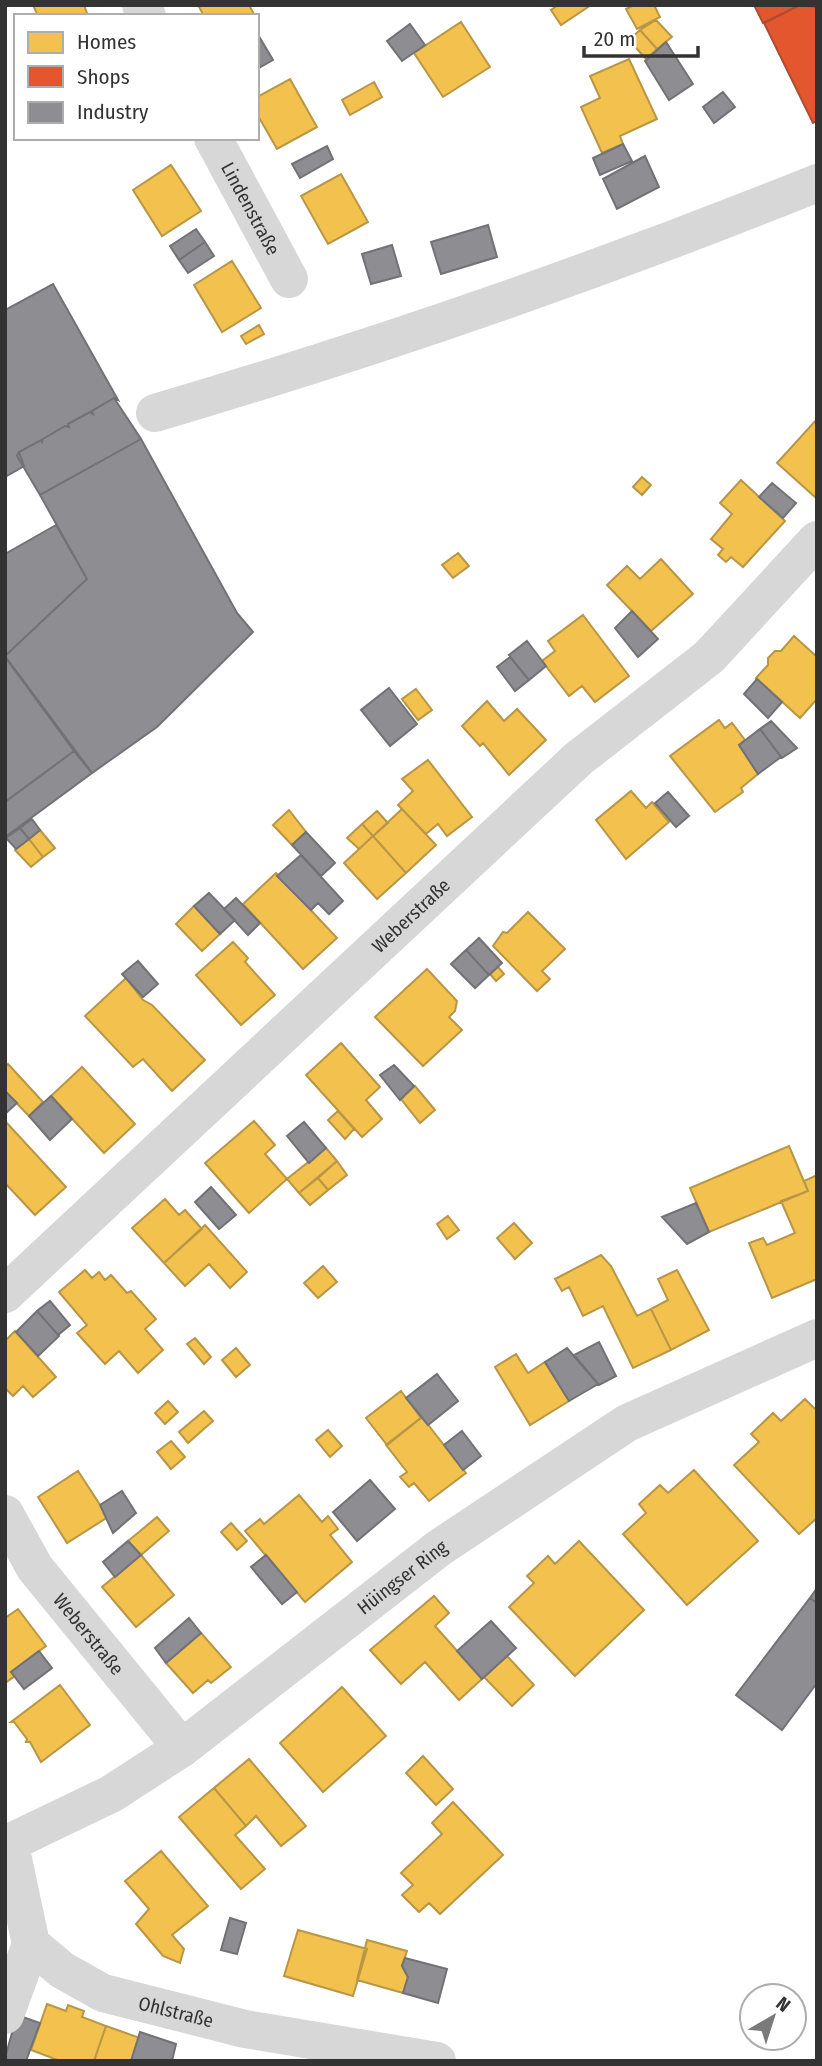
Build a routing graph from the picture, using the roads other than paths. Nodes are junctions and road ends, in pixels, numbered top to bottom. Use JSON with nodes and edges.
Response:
{"nodes":[{"id":1,"x":214,"y":140,"type":"edge"},
{"id":2,"x":817,"y":183,"type":"edge"},
{"id":3,"x":289,"y":279,"type":"dead end"},
{"id":4,"x":155,"y":413,"type":"dead end"},
{"id":5,"x":817,"y":540,"type":"edge"},
{"id":6,"x":5,"y":1294,"type":"edge"},
{"id":7,"x":817,"y":1338,"type":"edge"},
{"id":8,"x":5,"y":1514,"type":"edge"},
{"id":9,"x":182,"y":1748,"type":"junction"},
{"id":10,"x":8,"y":1845,"type":"edge"},
{"id":11,"x":30,"y":1944,"type":"junction"},
{"id":12,"x":5,"y":2015,"type":"edge"},
{"id":13,"x":436,"y":2061,"type":"edge"}],
"edges":[{"from":1,"to":3,"type":"street","name":"Lindenstraße"},
{"from":2,"to":4,"type":"street"},
{"from":5,"to":6,"type":"street","name":"Weberstraße"},
{"from":7,"to":9,"type":"street","name":"Hüingser Ring"},
{"from":8,"to":9,"type":"street","name":"Weberstraße"},
{"from":9,"to":10,"type":"street","name":"Hüingser Ring"},
{"from":10,"to":11,"type":"street"},
{"from":11,"to":12,"type":"street"},
{"from":11,"to":13,"type":"street","name":"Ohlstraße"}]}
